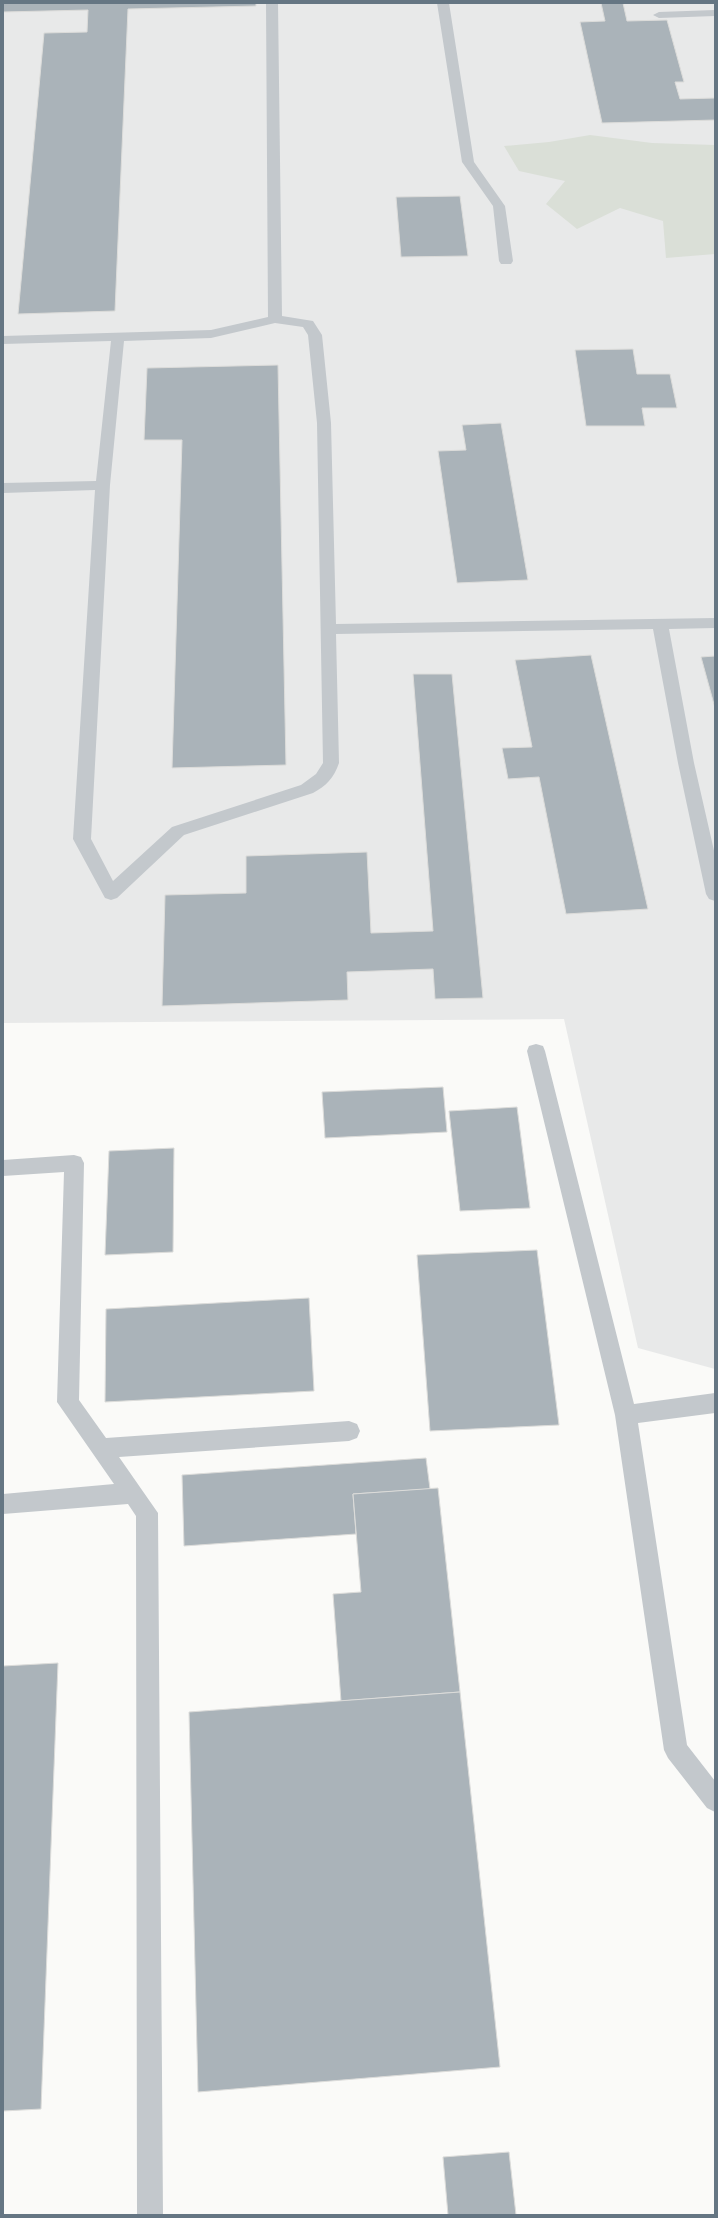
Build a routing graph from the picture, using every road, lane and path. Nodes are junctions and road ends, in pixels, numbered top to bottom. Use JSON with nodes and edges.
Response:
{"nodes":[{"id":1,"x":272,"y":3,"type":"edge"},
{"id":2,"x":442,"y":3,"type":"edge"},
{"id":3,"x":715,"y":13,"type":"edge"},
{"id":4,"x":659,"y":15,"type":"dead end"},
{"id":5,"x":506,"y":261,"type":"dead end"},
{"id":6,"x":275,"y":318,"type":"junction"},
{"id":7,"x":118,"y":337,"type":"junction"},
{"id":8,"x":3,"y":340,"type":"edge"},
{"id":9,"x":103,"y":485,"type":"junction"},
{"id":10,"x":3,"y":488,"type":"edge"},
{"id":11,"x":715,"y":623,"type":"edge"},
{"id":12,"x":660,"y":624,"type":"junction"},
{"id":13,"x":328,"y":629,"type":"junction"},
{"id":14,"x":715,"y":894,"type":"edge"},
{"id":15,"x":536,"y":1051,"type":"dead end"},
{"id":16,"x":3,"y":1168,"type":"edge"},
{"id":17,"x":715,"y":1403,"type":"edge"},
{"id":18,"x":626,"y":1415,"type":"junction"},
{"id":19,"x":349,"y":1431,"type":"dead end"},
{"id":20,"x":101,"y":1448,"type":"junction"},
{"id":21,"x":133,"y":1493,"type":"junction"},
{"id":22,"x":3,"y":1504,"type":"edge"},
{"id":23,"x":715,"y":1800,"type":"edge"},
{"id":24,"x":150,"y":2215,"type":"edge"}],
"edges":[{"from":1,"to":6,"type":"lane"},
{"from":2,"to":5,"type":"lane"},
{"from":3,"to":4,"type":"lane"},
{"from":6,"to":7,"type":"lane"},
{"from":6,"to":13,"type":"lane"},
{"from":7,"to":8,"type":"lane"},
{"from":7,"to":9,"type":"lane"},
{"from":9,"to":10,"type":"lane"},
{"from":9,"to":13,"type":"lane"},
{"from":11,"to":12,"type":"lane"},
{"from":12,"to":13,"type":"lane"},
{"from":12,"to":14,"type":"lane"},
{"from":15,"to":18,"type":"lane"},
{"from":16,"to":20,"type":"lane"},
{"from":17,"to":18,"type":"lane"},
{"from":18,"to":23,"type":"lane"},
{"from":19,"to":20,"type":"lane"},
{"from":20,"to":21,"type":"lane"},
{"from":21,"to":22,"type":"lane"},
{"from":21,"to":24,"type":"lane"}]}
